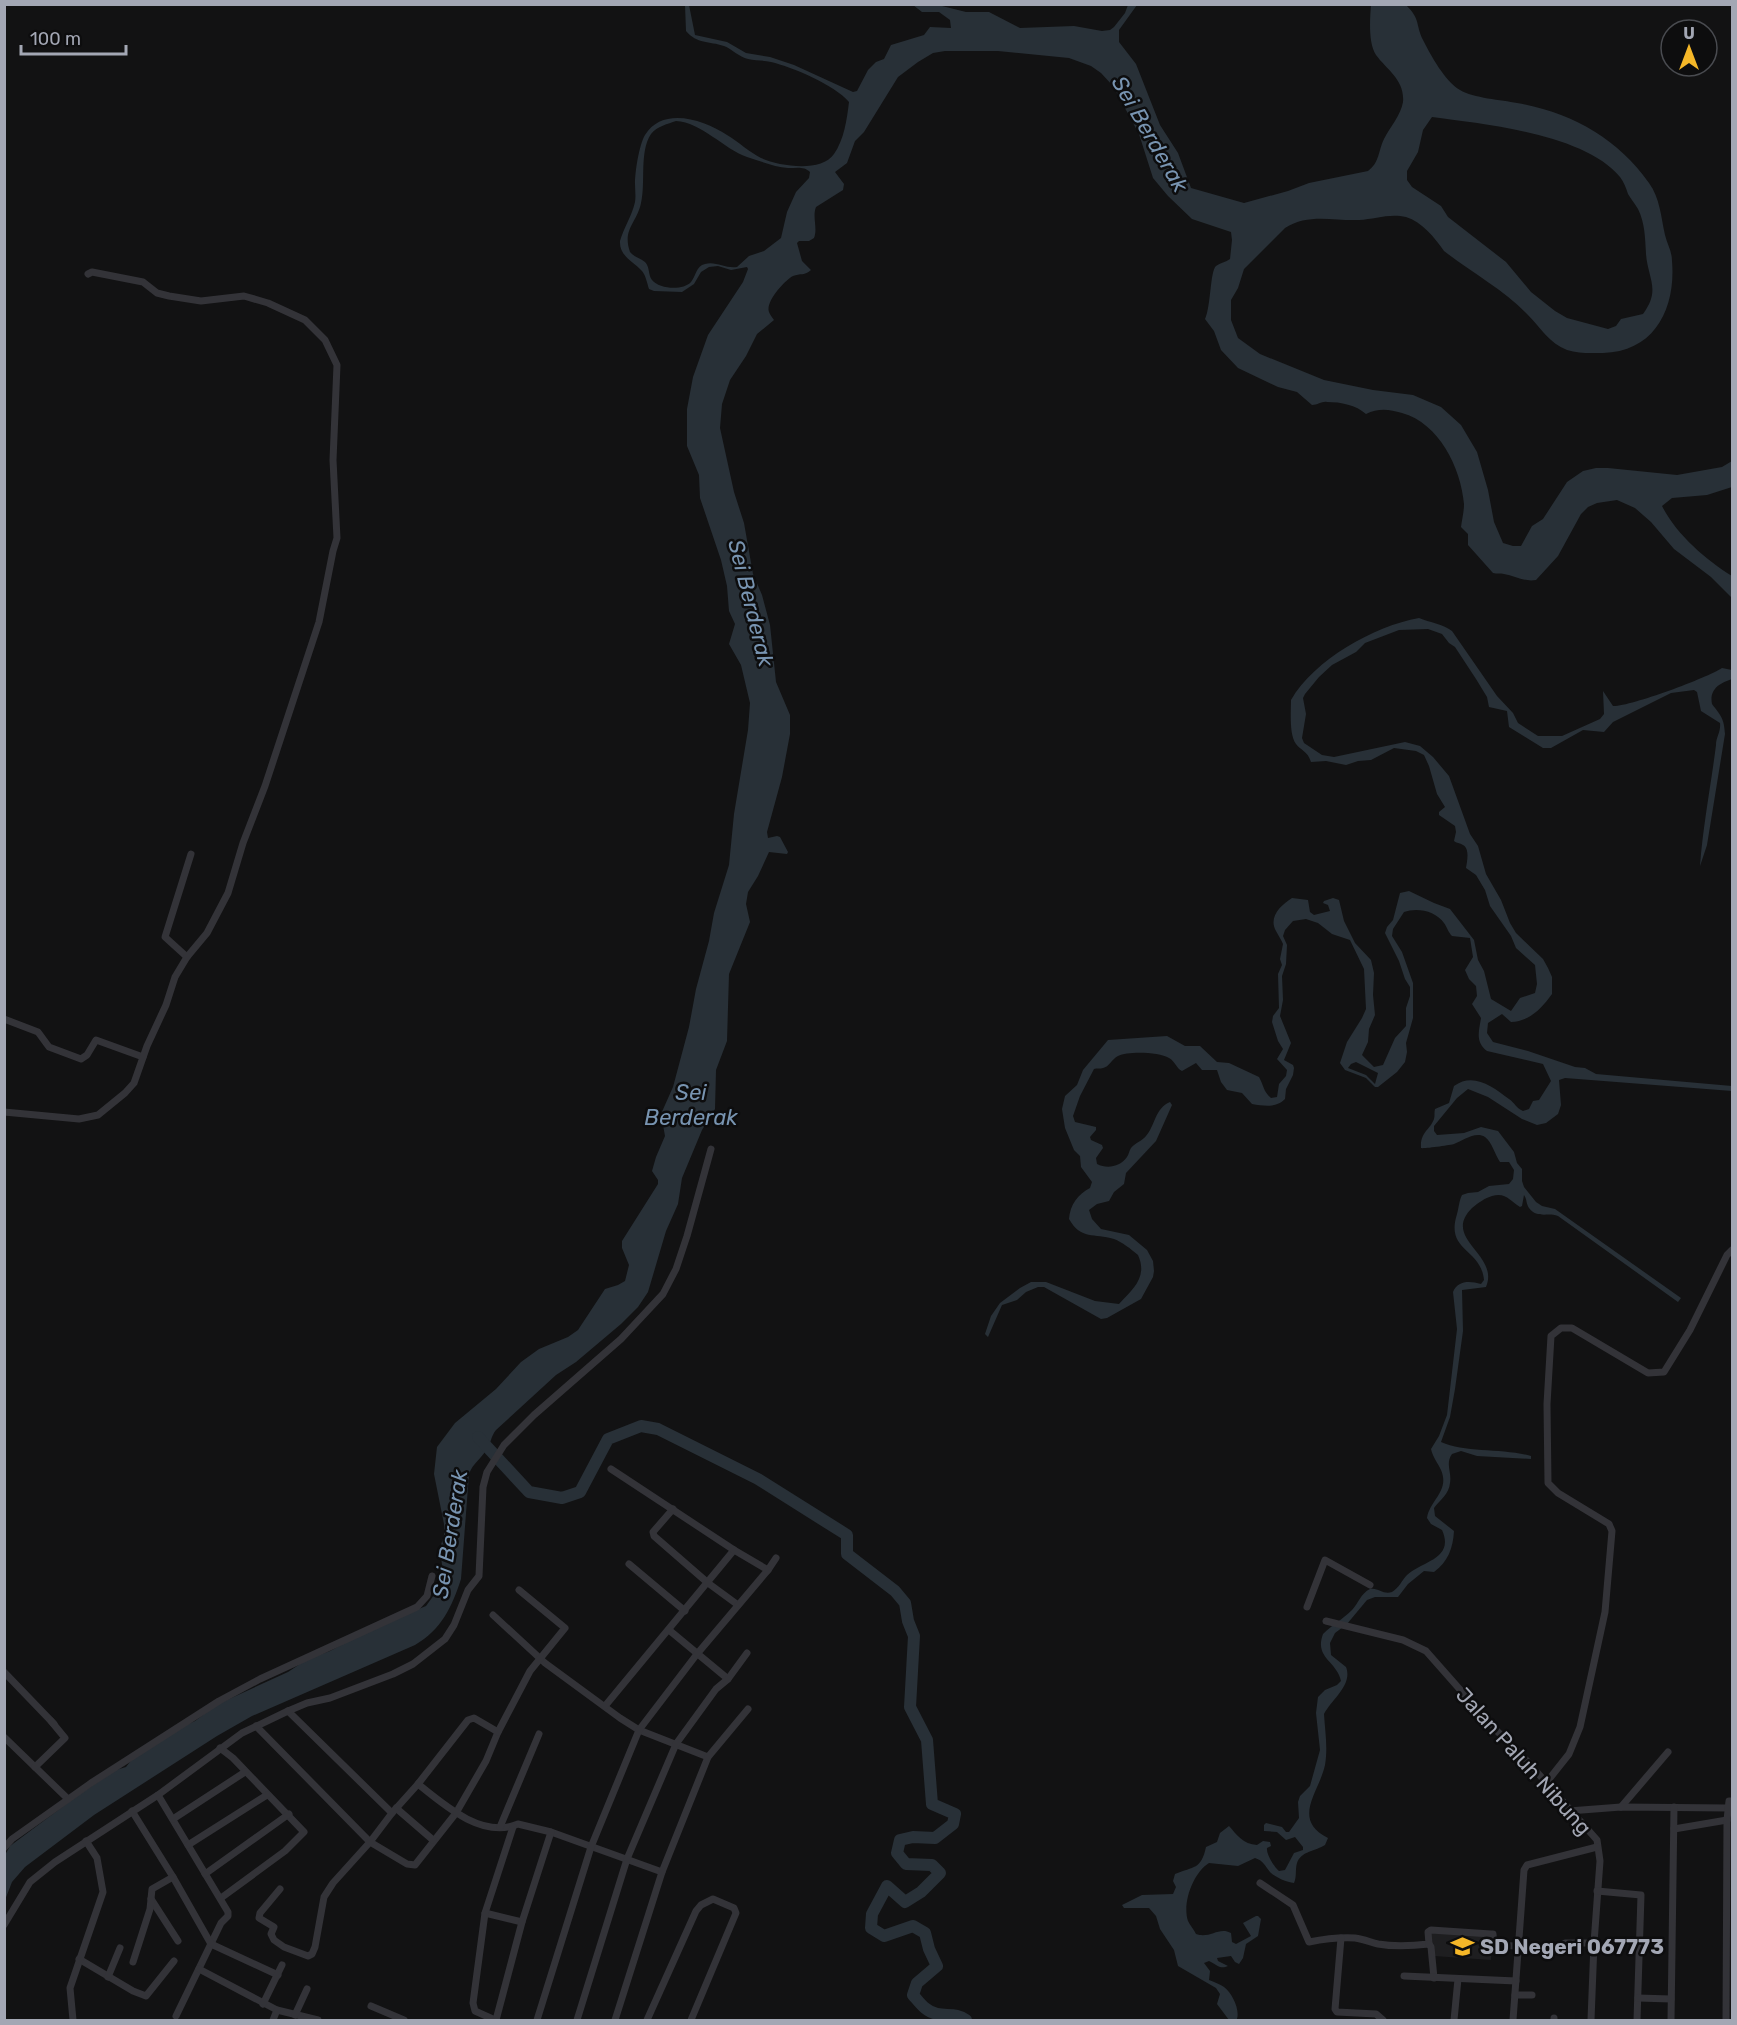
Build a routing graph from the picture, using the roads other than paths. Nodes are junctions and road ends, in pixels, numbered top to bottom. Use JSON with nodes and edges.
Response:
{"nodes":[{"id":1,"x":88,"y":274,"type":"dead end"},
{"id":2,"x":191,"y":854,"type":"dead end"},
{"id":3,"x":187,"y":957,"type":"junction"},
{"id":4,"x":4,"y":1019,"type":"edge"},
{"id":5,"x":143,"y":1057,"type":"junction"},
{"id":6,"x":4,"y":1112,"type":"edge"},
{"id":7,"x":711,"y":1149,"type":"dead end"},
{"id":8,"x":1732,"y":1250,"type":"edge"},
{"id":9,"x":611,"y":1469,"type":"dead end"},
{"id":10,"x":673,"y":1509,"type":"junction"},
{"id":11,"x":734,"y":1551,"type":"junction"},
{"id":12,"x":776,"y":1558,"type":"dead end"},
{"id":13,"x":629,"y":1564,"type":"dead end"},
{"id":14,"x":768,"y":1570,"type":"junction"},
{"id":15,"x":432,"y":1576,"type":"dead end"},
{"id":16,"x":708,"y":1583,"type":"junction"},
{"id":17,"x":1370,"y":1585,"type":"dead end"},
{"id":18,"x":519,"y":1590,"type":"dead end"},
{"id":19,"x":738,"y":1605,"type":"junction"},
{"id":20,"x":1307,"y":1607,"type":"dead end"},
{"id":21,"x":685,"y":1611,"type":"junction"},
{"id":22,"x":494,"y":1615,"type":"dead end"},
{"id":23,"x":1326,"y":1621,"type":"dead end"},
{"id":24,"x":669,"y":1630,"type":"junction"},
{"id":25,"x":747,"y":1653,"type":"dead end"},
{"id":26,"x":697,"y":1654,"type":"junction"},
{"id":27,"x":542,"y":1658,"type":"junction"},
{"id":28,"x":4,"y":1672,"type":"edge"},
{"id":29,"x":728,"y":1679,"type":"junction"},
{"id":30,"x":605,"y":1706,"type":"junction"},
{"id":31,"x":748,"y":1709,"type":"dead end"},
{"id":32,"x":288,"y":1711,"type":"junction"},
{"id":33,"x":256,"y":1726,"type":"junction"},
{"id":34,"x":639,"y":1730,"type":"junction"},
{"id":35,"x":498,"y":1732,"type":"junction"},
{"id":36,"x":539,"y":1734,"type":"dead end"},
{"id":37,"x":4,"y":1737,"type":"edge"},
{"id":38,"x":676,"y":1744,"type":"junction"},
{"id":39,"x":220,"y":1749,"type":"junction"},
{"id":40,"x":1668,"y":1752,"type":"dead end"},
{"id":41,"x":708,"y":1757,"type":"junction"},
{"id":42,"x":35,"y":1767,"type":"junction"},
{"id":43,"x":245,"y":1772,"type":"junction"},
{"id":44,"x":1546,"y":1783,"type":"junction"},
{"id":45,"x":418,"y":1784,"type":"junction"},
{"id":46,"x":158,"y":1795,"type":"junction"},
{"id":47,"x":267,"y":1795,"type":"junction"},
{"id":48,"x":68,"y":1798,"type":"junction"},
{"id":49,"x":1730,"y":1803,"type":"edge"},
{"id":50,"x":1621,"y":1807,"type":"junction"},
{"id":51,"x":1674,"y":1807,"type":"junction"},
{"id":52,"x":394,"y":1810,"type":"junction"},
{"id":53,"x":132,"y":1811,"type":"junction"},
{"id":54,"x":1569,"y":1811,"type":"junction"},
{"id":55,"x":456,"y":1813,"type":"junction"},
{"id":56,"x":289,"y":1814,"type":"junction"},
{"id":57,"x":173,"y":1819,"type":"junction"},
{"id":58,"x":1727,"y":1820,"type":"junction"},
{"id":59,"x":501,"y":1827,"type":"junction"},
{"id":60,"x":513,"y":1827,"type":"junction"},
{"id":61,"x":1674,"y":1829,"type":"junction"},
{"id":62,"x":551,"y":1832,"type":"junction"},
{"id":63,"x":433,"y":1840,"type":"junction"},
{"id":64,"x":86,"y":1841,"type":"junction"},
{"id":65,"x":370,"y":1842,"type":"junction"},
{"id":66,"x":1730,"y":1842,"type":"edge"},
{"id":67,"x":188,"y":1845,"type":"junction"},
{"id":68,"x":591,"y":1847,"type":"junction"},
{"id":69,"x":1597,"y":1847,"type":"junction"},
{"id":70,"x":4,"y":1848,"type":"edge"},
{"id":71,"x":627,"y":1859,"type":"junction"},
{"id":72,"x":662,"y":1872,"type":"junction"},
{"id":73,"x":205,"y":1874,"type":"junction"},
{"id":74,"x":1729,"y":1874,"type":"edge"},
{"id":75,"x":173,"y":1877,"type":"junction"},
{"id":76,"x":1260,"y":1883,"type":"dead end"},
{"id":77,"x":280,"y":1888,"type":"dead end"},
{"id":78,"x":1597,"y":1891,"type":"junction"},
{"id":79,"x":221,"y":1898,"type":"junction"},
{"id":80,"x":151,"y":1899,"type":"junction"},
{"id":81,"x":485,"y":1913,"type":"junction"},
{"id":82,"x":522,"y":1922,"type":"junction"},
{"id":83,"x":4,"y":1925,"type":"edge"},
{"id":84,"x":1341,"y":1938,"type":"junction"},
{"id":85,"x":178,"y":1941,"type":"dead end"},
{"id":86,"x":1594,"y":1943,"type":"junction"},
{"id":87,"x":211,"y":1944,"type":"junction"},
{"id":88,"x":1429,"y":1944,"type":"junction"},
{"id":89,"x":1519,"y":1946,"type":"junction"},
{"id":90,"x":1729,"y":1946,"type":"edge"},
{"id":91,"x":120,"y":1948,"type":"dead end"},
{"id":92,"x":79,"y":1959,"type":"junction"},
{"id":93,"x":174,"y":1961,"type":"dead end"},
{"id":94,"x":133,"y":1962,"type":"dead end"},
{"id":95,"x":282,"y":1965,"type":"dead end"},
{"id":96,"x":199,"y":1970,"type":"junction"},
{"id":97,"x":278,"y":1975,"type":"junction"},
{"id":98,"x":1404,"y":1976,"type":"dead end"},
{"id":99,"x":108,"y":1977,"type":"junction"},
{"id":100,"x":1434,"y":1978,"type":"junction"},
{"id":101,"x":1458,"y":1979,"type":"junction"},
{"id":102,"x":1516,"y":1982,"type":"junction"},
{"id":103,"x":307,"y":1989,"type":"dead end"},
{"id":104,"x":1515,"y":1995,"type":"junction"},
{"id":105,"x":1532,"y":1995,"type":"dead end"},
{"id":106,"x":1638,"y":1998,"type":"junction"},
{"id":107,"x":1671,"y":1999,"type":"junction"},
{"id":108,"x":263,"y":2004,"type":"junction"},
{"id":109,"x":371,"y":2006,"type":"dead end"},
{"id":110,"x":277,"y":2010,"type":"junction"},
{"id":111,"x":295,"y":2015,"type":"junction"},
{"id":112,"x":176,"y":2016,"type":"dead end"},
{"id":113,"x":304,"y":2019,"type":"edge"},
{"id":114,"x":73,"y":2020,"type":"edge"},
{"id":115,"x":273,"y":2020,"type":"edge"},
{"id":116,"x":318,"y":2020,"type":"edge"},
{"id":117,"x":404,"y":2020,"type":"edge"},
{"id":118,"x":495,"y":2020,"type":"edge"},
{"id":119,"x":537,"y":2020,"type":"edge"},
{"id":120,"x":577,"y":2020,"type":"edge"},
{"id":121,"x":615,"y":2020,"type":"edge"},
{"id":122,"x":647,"y":2020,"type":"edge"},
{"id":123,"x":691,"y":2020,"type":"edge"},
{"id":124,"x":1383,"y":2020,"type":"edge"},
{"id":125,"x":1454,"y":2020,"type":"edge"},
{"id":126,"x":1513,"y":2020,"type":"edge"},
{"id":127,"x":1592,"y":2020,"type":"edge"},
{"id":128,"x":1637,"y":2020,"type":"edge"},
{"id":129,"x":1671,"y":2020,"type":"edge"},
{"id":130,"x":1726,"y":2020,"type":"edge"}],
"edges":[{"from":1,"to":3,"type":"street"},
{"from":2,"to":3,"type":"street"},
{"from":3,"to":5,"type":"street"},
{"from":4,"to":5,"type":"street"},
{"from":5,"to":6,"type":"street"},
{"from":7,"to":32,"type":"street"},
{"from":8,"to":44,"type":"street"},
{"from":9,"to":10,"type":"street"},
{"from":10,"to":11,"type":"street"},
{"from":10,"to":16,"type":"street"},
{"from":11,"to":14,"type":"street"},
{"from":11,"to":16,"type":"street"},
{"from":12,"to":14,"type":"street"},
{"from":13,"to":21,"type":"street"},
{"from":14,"to":19,"type":"street"},
{"from":15,"to":48,"type":"street"},
{"from":16,"to":19,"type":"street"},
{"from":16,"to":21,"type":"street"},
{"from":17,"to":20,"type":"street"},
{"from":18,"to":27,"type":"street"},
{"from":19,"to":26,"type":"street"},
{"from":21,"to":24,"type":"street"},
{"from":22,"to":27,"type":"street"},
{"from":23,"to":44,"type":"street","name":"Jalan Paluh Nibung"},
{"from":24,"to":26,"type":"street"},
{"from":24,"to":30,"type":"street"},
{"from":25,"to":29,"type":"street"},
{"from":26,"to":29,"type":"street"},
{"from":26,"to":34,"type":"street"},
{"from":27,"to":30,"type":"street"},
{"from":27,"to":35,"type":"street"},
{"from":28,"to":42,"type":"street"},
{"from":29,"to":38,"type":"street"},
{"from":30,"to":34,"type":"street"},
{"from":31,"to":41,"type":"street"},
{"from":32,"to":33,"type":"street"},
{"from":32,"to":52,"type":"street"},
{"from":33,"to":39,"type":"street"},
{"from":33,"to":65,"type":"street"},
{"from":34,"to":38,"type":"street"},
{"from":34,"to":68,"type":"street"},
{"from":35,"to":45,"type":"street"},
{"from":35,"to":55,"type":"street"},
{"from":36,"to":59,"type":"street"},
{"from":37,"to":42,"type":"street"},
{"from":38,"to":41,"type":"street"},
{"from":38,"to":71,"type":"street"},
{"from":39,"to":43,"type":"street"},
{"from":39,"to":46,"type":"street"},
{"from":40,"to":50,"type":"street"},
{"from":41,"to":72,"type":"street"},
{"from":42,"to":48,"type":"street"},
{"from":43,"to":47,"type":"street"},
{"from":43,"to":57,"type":"street"},
{"from":44,"to":54,"type":"street","name":"Jalan Paluh Nibung"},
{"from":45,"to":52,"type":"street"},
{"from":45,"to":55,"type":"street"},
{"from":46,"to":53,"type":"street"},
{"from":46,"to":57,"type":"street"},
{"from":47,"to":56,"type":"street"},
{"from":47,"to":67,"type":"street"},
{"from":48,"to":70,"type":"street"},
{"from":49,"to":51,"type":"street"},
{"from":49,"to":58,"type":"street"},
{"from":50,"to":51,"type":"street"},
{"from":50,"to":54,"type":"street"},
{"from":51,"to":61,"type":"street"},
{"from":52,"to":63,"type":"street"},
{"from":52,"to":65,"type":"street"},
{"from":53,"to":64,"type":"street"},
{"from":53,"to":75,"type":"street"},
{"from":54,"to":69,"type":"street","name":"Jalan Paluh Nibung"},
{"from":55,"to":59,"type":"street"},
{"from":55,"to":63,"type":"street"},
{"from":56,"to":73,"type":"street"},
{"from":56,"to":79,"type":"street"},
{"from":57,"to":67,"type":"street"},
{"from":58,"to":61,"type":"street"},
{"from":58,"to":66,"type":"street"},
{"from":59,"to":60,"type":"street"},
{"from":60,"to":62,"type":"street"},
{"from":60,"to":81,"type":"street"},
{"from":61,"to":107,"type":"street"},
{"from":62,"to":68,"type":"street"},
{"from":62,"to":82,"type":"street"},
{"from":63,"to":65,"type":"street"},
{"from":64,"to":83,"type":"street"},
{"from":64,"to":92,"type":"street"},
{"from":65,"to":77,"type":"street"},
{"from":66,"to":74,"type":"street"},
{"from":67,"to":73,"type":"street"},
{"from":68,"to":71,"type":"street"},
{"from":68,"to":119,"type":"street"},
{"from":69,"to":78,"type":"street","name":"Jalan Paluh Nibung"},
{"from":69,"to":89,"type":"street"},
{"from":71,"to":72,"type":"street"},
{"from":71,"to":120,"type":"street"},
{"from":72,"to":121,"type":"street"},
{"from":73,"to":79,"type":"street"},
{"from":74,"to":90,"type":"street"},
{"from":75,"to":80,"type":"street"},
{"from":75,"to":87,"type":"street"},
{"from":76,"to":84,"type":"street"},
{"from":78,"to":86,"type":"street","name":"Jalan Paluh Nibung"},
{"from":78,"to":106,"type":"street"},
{"from":79,"to":87,"type":"street"},
{"from":80,"to":85,"type":"street"},
{"from":80,"to":94,"type":"street"},
{"from":81,"to":82,"type":"street"},
{"from":81,"to":118,"type":"street"},
{"from":82,"to":118,"type":"street"},
{"from":84,"to":88,"type":"street"},
{"from":84,"to":124,"type":"street"},
{"from":86,"to":89,"type":"street"},
{"from":86,"to":127,"type":"street","name":"Jalan Paluh Nibung"},
{"from":87,"to":96,"type":"street"},
{"from":87,"to":97,"type":"street"},
{"from":88,"to":89,"type":"street"},
{"from":88,"to":100,"type":"street"},
{"from":89,"to":102,"type":"street"},
{"from":90,"to":130,"type":"street"},
{"from":91,"to":99,"type":"street"},
{"from":92,"to":99,"type":"street"},
{"from":92,"to":114,"type":"street"},
{"from":93,"to":99,"type":"street"},
{"from":95,"to":97,"type":"street"},
{"from":96,"to":108,"type":"street"},
{"from":96,"to":112,"type":"street"},
{"from":97,"to":108,"type":"street"},
{"from":98,"to":100,"type":"street"},
{"from":100,"to":101,"type":"street"},
{"from":101,"to":102,"type":"street"},
{"from":101,"to":125,"type":"street"},
{"from":102,"to":104,"type":"street"},
{"from":103,"to":111,"type":"street"},
{"from":104,"to":105,"type":"street"},
{"from":104,"to":126,"type":"street"},
{"from":106,"to":107,"type":"street"},
{"from":106,"to":128,"type":"street"},
{"from":107,"to":129,"type":"street"},
{"from":108,"to":110,"type":"street"},
{"from":109,"to":117,"type":"street"},
{"from":110,"to":111,"type":"street"},
{"from":110,"to":115,"type":"street"},
{"from":111,"to":113,"type":"street"},
{"from":113,"to":116,"type":"street"},
{"from":122,"to":123,"type":"street"}]}
